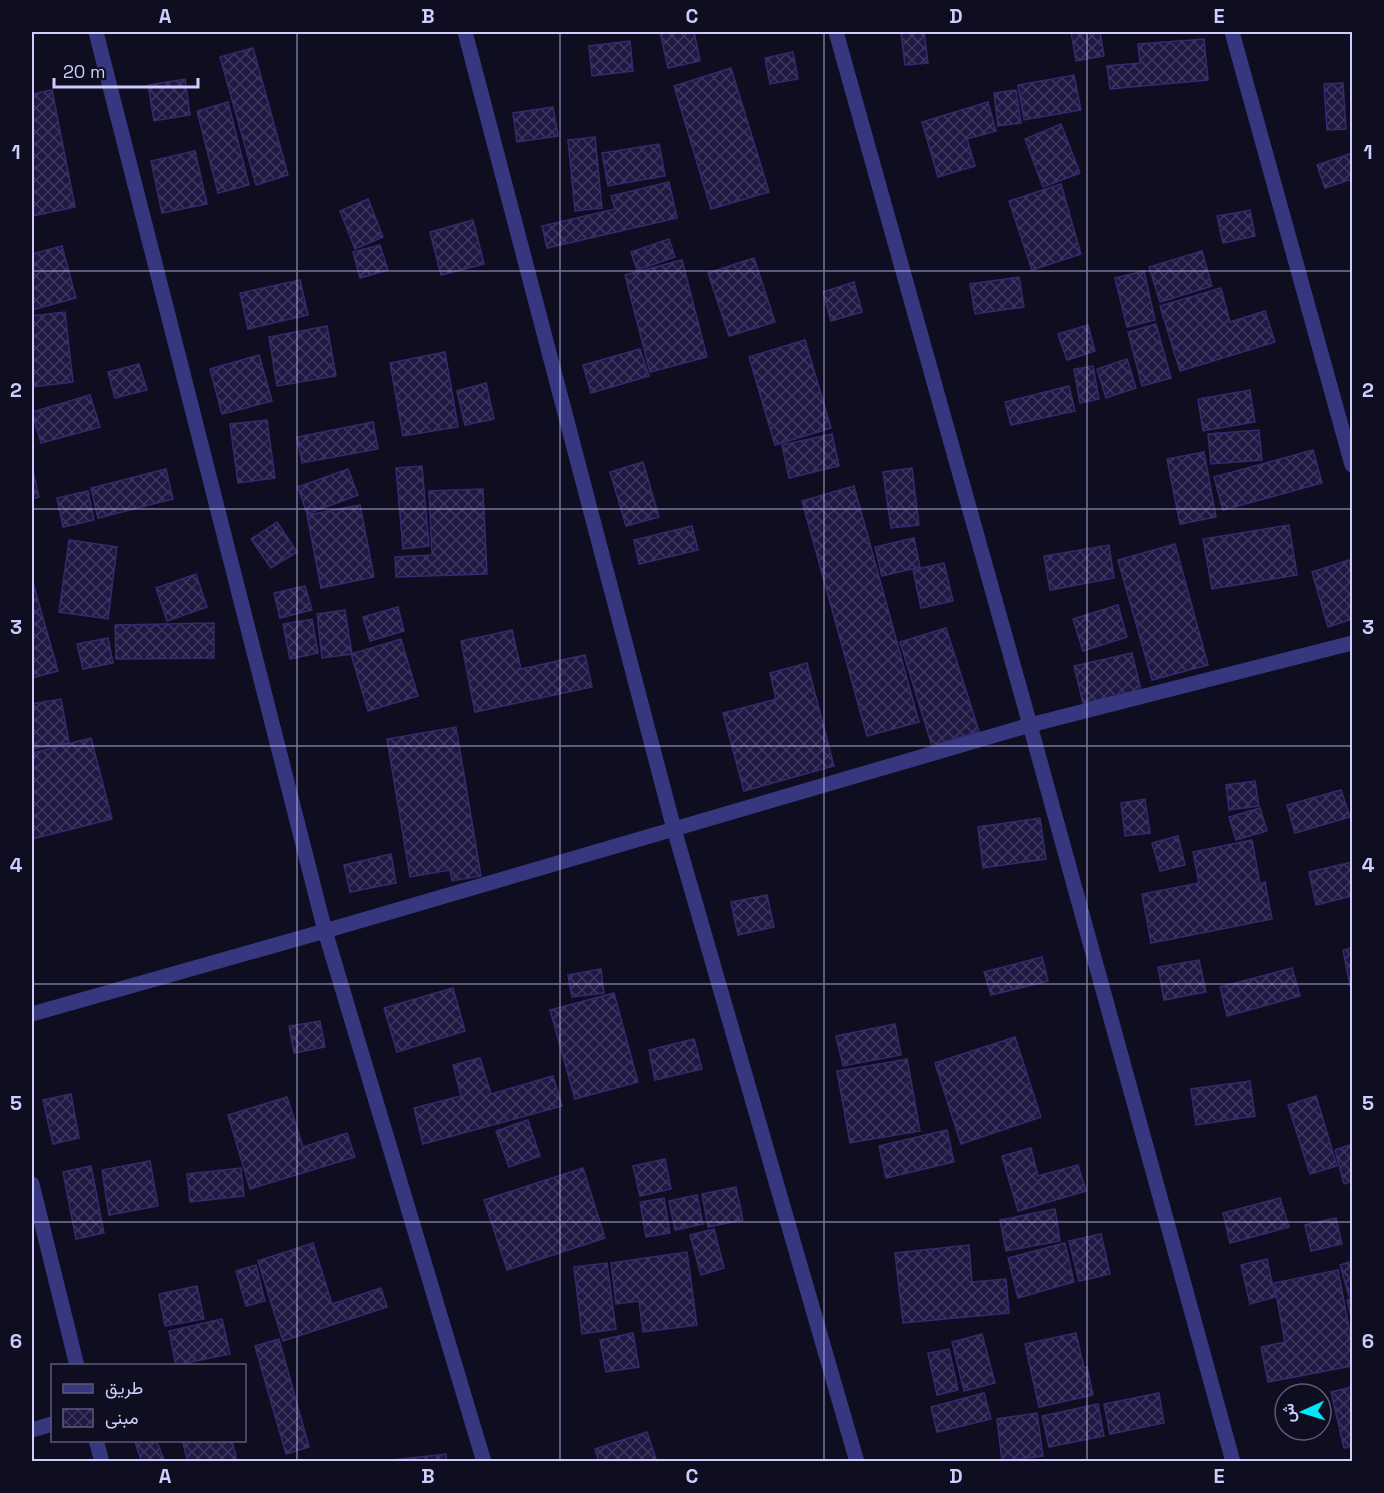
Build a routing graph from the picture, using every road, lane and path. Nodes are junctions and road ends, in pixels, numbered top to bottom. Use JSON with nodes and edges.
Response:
{"nodes":[{"id":1,"x":96,"y":32,"type":"edge"},
{"id":2,"x":465,"y":32,"type":"edge"},
{"id":3,"x":836,"y":32,"type":"edge"},
{"id":4,"x":1232,"y":32,"type":"edge"},
{"id":5,"x":1353,"y":465,"type":"edge"},
{"id":6,"x":1353,"y":643,"type":"edge"},
{"id":7,"x":1030,"y":725,"type":"junction"},
{"id":8,"x":674,"y":829,"type":"junction"},
{"id":9,"x":326,"y":931,"type":"junction"},
{"id":10,"x":32,"y":1014,"type":"edge"},
{"id":11,"x":32,"y":1184,"type":"edge"},
{"id":12,"x":77,"y":1364,"type":"edge"},
{"id":13,"x":51,"y":1424,"type":"edge"},
{"id":14,"x":32,"y":1430,"type":"edge"},
{"id":15,"x":97,"y":1442,"type":"edge"},
{"id":16,"x":102,"y":1461,"type":"edge"},
{"id":17,"x":484,"y":1461,"type":"edge"},
{"id":18,"x":856,"y":1461,"type":"edge"},
{"id":19,"x":1233,"y":1461,"type":"edge"}],
"edges":[{"from":1,"to":9,"type":"street"},
{"from":2,"to":8,"type":"street"},
{"from":3,"to":7,"type":"street"},
{"from":4,"to":5,"type":"street"},
{"from":6,"to":7,"type":"street"},
{"from":7,"to":8,"type":"street"},
{"from":7,"to":19,"type":"street"},
{"from":8,"to":9,"type":"street"},
{"from":8,"to":18,"type":"street"},
{"from":9,"to":10,"type":"street"},
{"from":9,"to":17,"type":"street"},
{"from":11,"to":12,"type":"street"},
{"from":13,"to":14,"type":"street"},
{"from":15,"to":16,"type":"street"}]}
